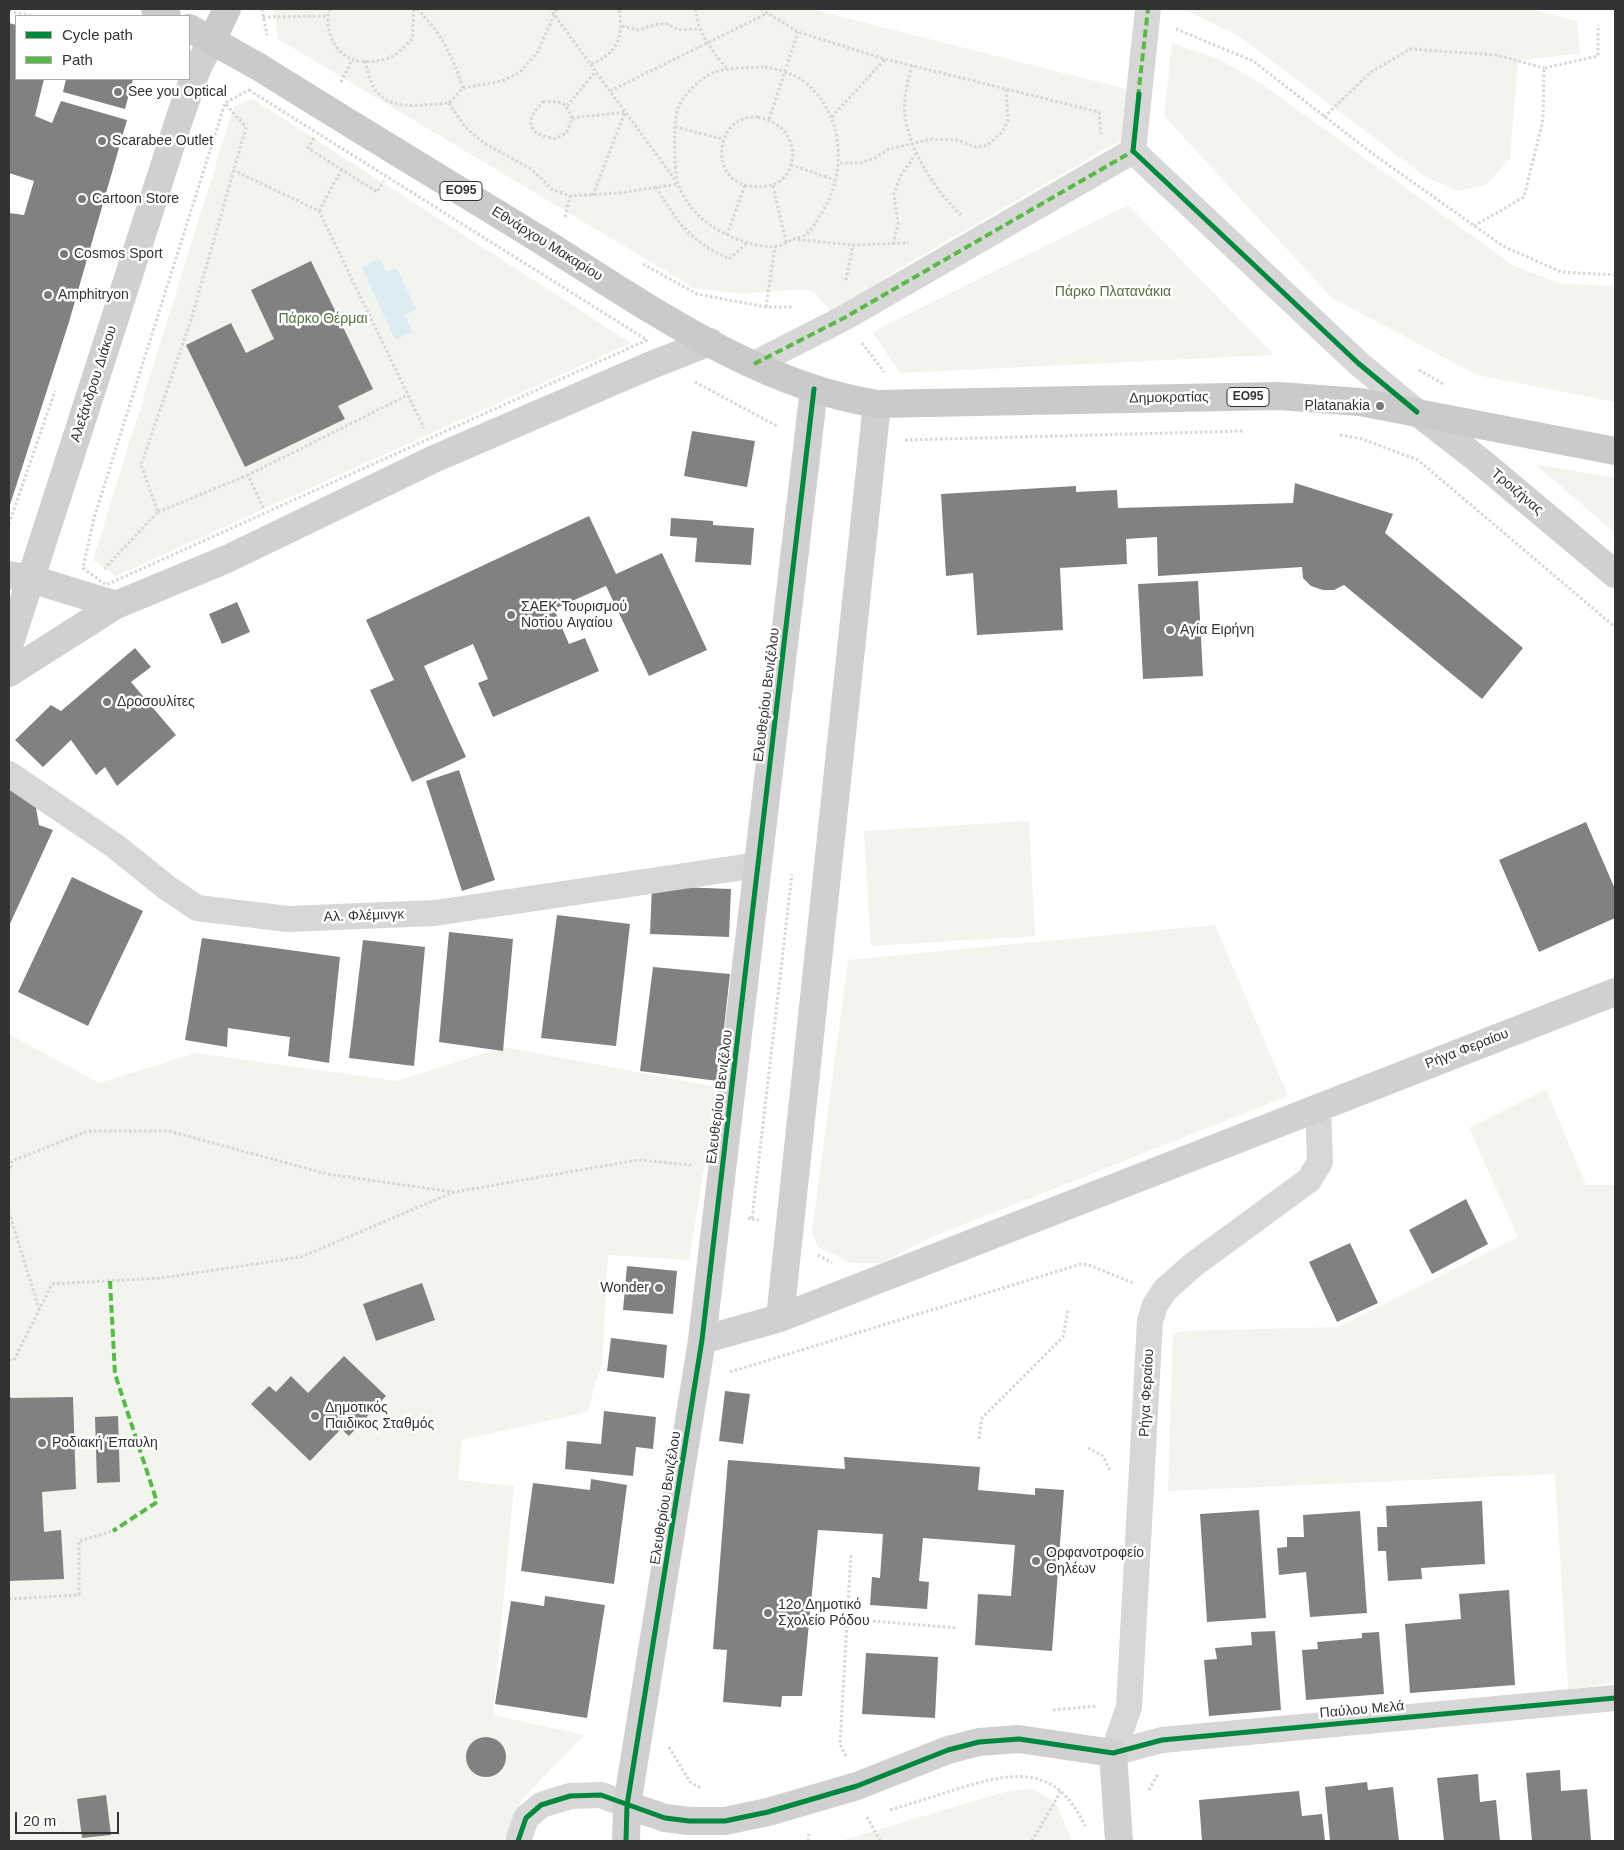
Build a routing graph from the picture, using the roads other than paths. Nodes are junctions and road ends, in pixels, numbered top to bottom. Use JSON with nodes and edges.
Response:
{"nodes":[{"id":1,"x":227,"y":9,"type":"edge"},
{"id":2,"x":1148,"y":9,"type":"edge"},
{"id":3,"x":200,"y":34,"type":"edge"},
{"id":4,"x":190,"y":80,"type":"edge"},
{"id":5,"x":190,"y":80,"type":"edge"},
{"id":6,"x":1133,"y":151,"type":"junction"},
{"id":7,"x":710,"y":342,"type":"junction"},
{"id":8,"x":754,"y":364,"type":"junction"},
{"id":9,"x":814,"y":389,"type":"junction"},
{"id":10,"x":877,"y":404,"type":"junction"},
{"id":11,"x":1417,"y":412,"type":"junction"},
{"id":12,"x":1615,"y":451,"type":"edge"},
{"id":13,"x":1615,"y":574,"type":"edge"},
{"id":14,"x":20,"y":577,"type":"edge"},
{"id":15,"x":116,"y":605,"type":"junction"},
{"id":16,"x":9,"y":646,"type":"edge"},
{"id":17,"x":9,"y":673,"type":"edge"},
{"id":18,"x":9,"y":774,"type":"edge"},
{"id":19,"x":758,"y":864,"type":"junction"},
{"id":20,"x":1615,"y":992,"type":"edge"},
{"id":21,"x":1318,"y":1107,"type":"junction"},
{"id":22,"x":780,"y":1318,"type":"junction"},
{"id":23,"x":702,"y":1340,"type":"junction"},
{"id":24,"x":1615,"y":1698,"type":"edge"},
{"id":25,"x":1113,"y":1753,"type":"junction"},
{"id":26,"x":627,"y":1805,"type":"junction"},
{"id":27,"x":518,"y":1841,"type":"edge"},
{"id":28,"x":626,"y":1841,"type":"edge"},
{"id":29,"x":1119,"y":1841,"type":"edge"}],
"edges":[{"from":1,"to":3,"type":"main road"},
{"from":2,"to":6,"type":"street","bridge":true},
{"from":3,"to":5,"type":"street","name":"Αλεξάνδρου Διάκου"},
{"from":3,"to":7,"type":"main road","name":"Εθνάρχου Μακαρίου","number":"ΕΟ95"},
{"from":4,"to":14,"type":"street","name":"Αλεξάνδρου Διάκου"},
{"from":6,"to":8,"type":"street"},
{"from":6,"to":11,"type":"street"},
{"from":7,"to":8,"type":"main road","name":"Εθνάρχου Μακαρίου","number":"ΕΟ95"},
{"from":7,"to":15,"type":"street"},
{"from":8,"to":9,"type":"main road","name":"Δημοκρατίας","number":"ΕΟ95"},
{"from":9,"to":10,"type":"main road","name":"Δημοκρατίας","number":"ΕΟ95"},
{"from":9,"to":19,"type":"street","name":"Ελευθερίου Βενιζέλου"},
{"from":10,"to":11,"type":"main road","name":"Δημοκρατίας","number":"ΕΟ95"},
{"from":10,"to":22,"type":"street"},
{"from":11,"to":12,"type":"main road","name":"Δημοκρατίας","number":"ΕΟ95"},
{"from":11,"to":13,"type":"street","name":"Τροιζήνας"},
{"from":14,"to":15,"type":"street"},
{"from":14,"to":16,"type":"street","name":"Αλεξάνδρου Διάκου"},
{"from":15,"to":17,"type":"street"},
{"from":18,"to":19,"type":"street","name":"Αλ. Φλέμινγκ"},
{"from":19,"to":23,"type":"street","name":"Ελευθερίου Βενιζέλου"},
{"from":20,"to":21,"type":"street","name":"Ρήγα Φεραίου"},
{"from":21,"to":22,"type":"street","name":"Ρήγα Φεραίου"},
{"from":21,"to":25,"type":"street","name":"Ρήγα Φεραίου"},
{"from":22,"to":23,"type":"street"},
{"from":23,"to":26,"type":"street","name":"Ελευθερίου Βενιζέλου"},
{"from":24,"to":25,"type":"street","name":"Παύλου Μελά"},
{"from":25,"to":26,"type":"street"},
{"from":25,"to":29,"type":"street"},
{"from":26,"to":27,"type":"street"},
{"from":26,"to":28,"type":"street","name":"Ελευθερίου Βενιζέλου"}]}
